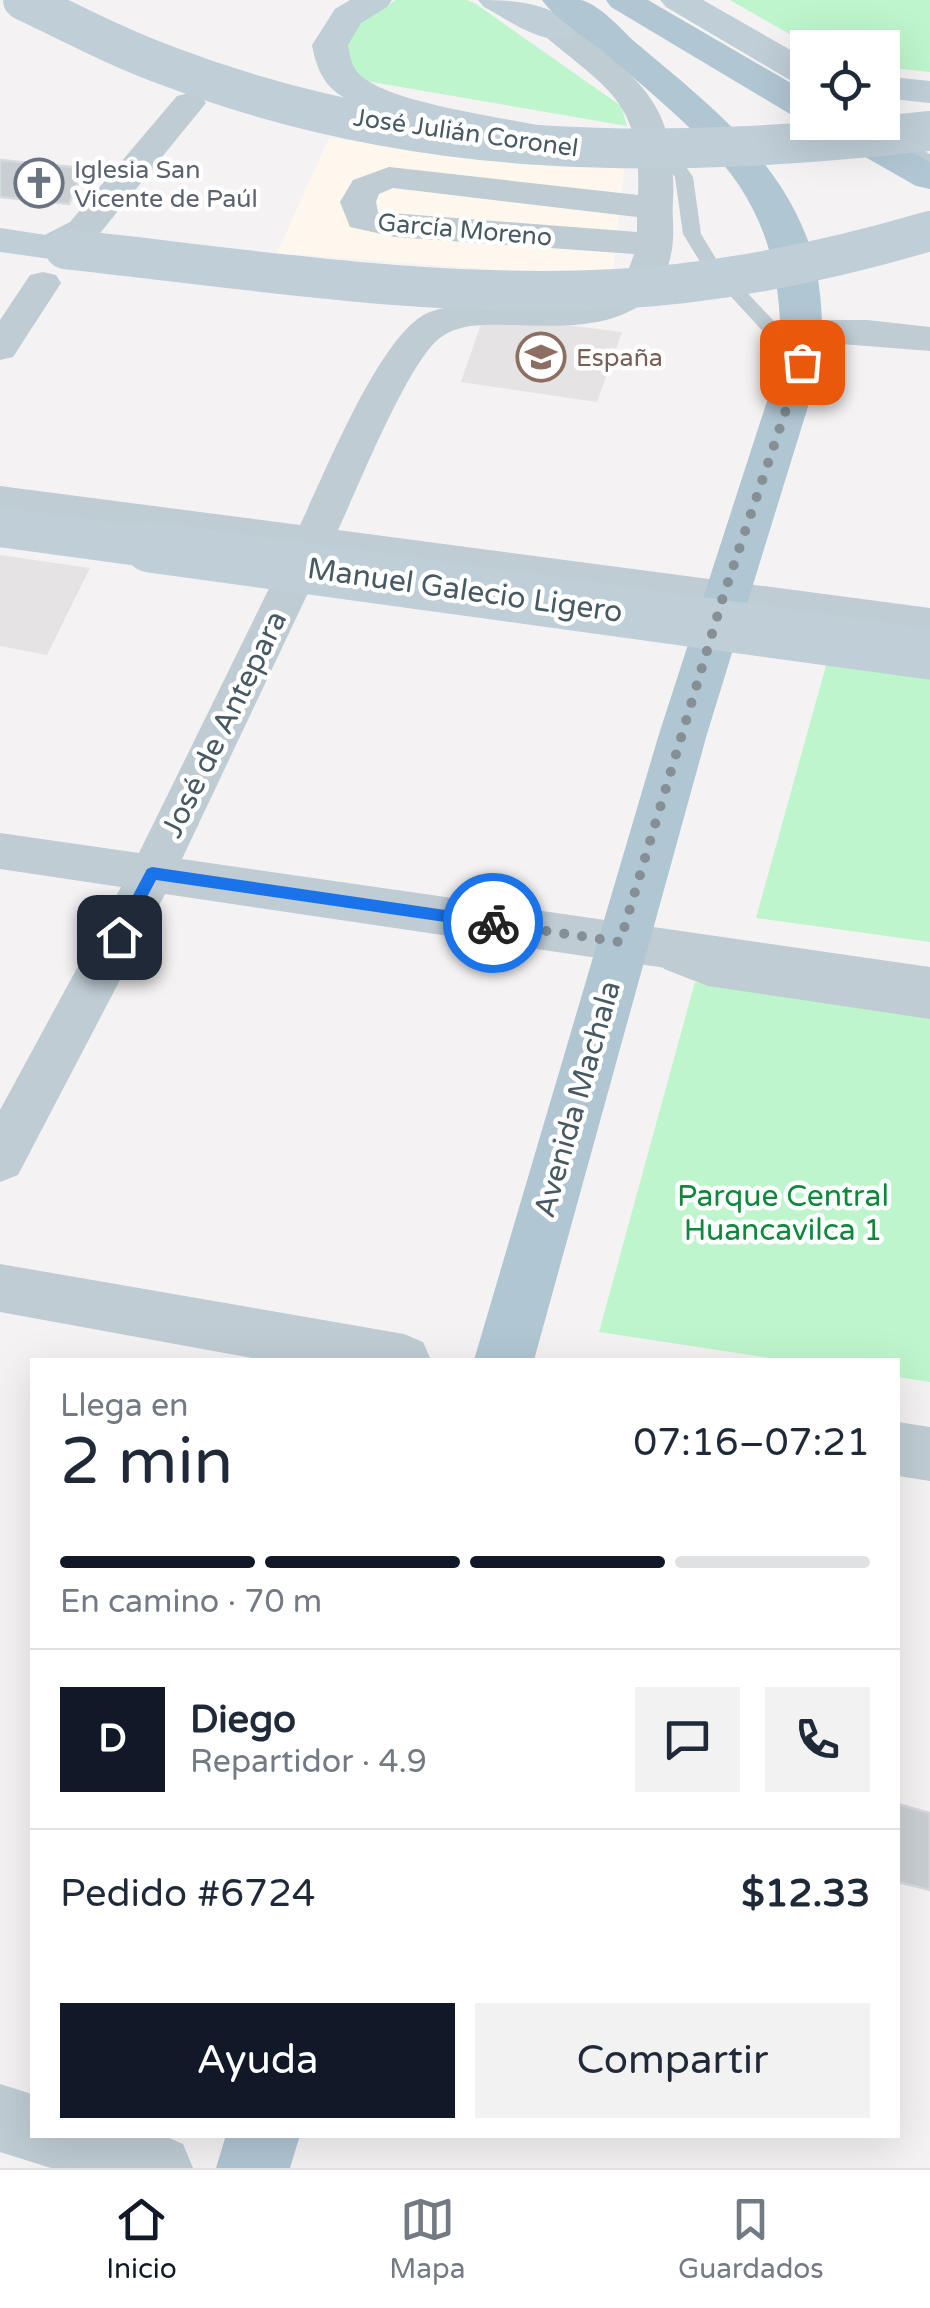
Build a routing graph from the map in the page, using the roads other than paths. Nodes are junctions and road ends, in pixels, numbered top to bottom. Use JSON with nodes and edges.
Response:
{"nodes":[{"id":1,"x":23,"y":0,"type":"edge"},
{"id":2,"x":375,"y":0,"type":"edge"},
{"id":3,"x":496,"y":0,"type":"edge"},
{"id":4,"x":509,"y":0,"type":"edge"},
{"id":5,"x":622,"y":0,"type":"edge"},
{"id":6,"x":678,"y":0,"type":"edge"},
{"id":7,"x":558,"y":15,"type":"edge"},
{"id":8,"x":713,"y":56,"type":"junction"},
{"id":9,"x":790,"y":63,"type":"edge"},
{"id":10,"x":790,"y":88,"type":"edge"},
{"id":11,"x":900,"y":89,"type":"edge"},
{"id":12,"x":930,"y":92,"type":"edge"},
{"id":13,"x":790,"y":99,"type":"edge"},
{"id":14,"x":190,"y":103,"type":"dead end"},
{"id":15,"x":690,"y":104,"type":"junction"},
{"id":16,"x":900,"y":124,"type":"edge"},
{"id":17,"x":651,"y":128,"type":"junction"},
{"id":18,"x":930,"y":132,"type":"edge"},
{"id":19,"x":863,"y":140,"type":"edge"},
{"id":20,"x":892,"y":140,"type":"edge"},
{"id":21,"x":930,"y":140,"type":"edge"},
{"id":22,"x":593,"y":150,"type":"junction"},
{"id":23,"x":930,"y":161,"type":"edge"},
{"id":24,"x":684,"y":178,"type":"junction"},
{"id":25,"x":930,"y":178,"type":"edge"},
{"id":26,"x":573,"y":200,"type":"junction"},
{"id":27,"x":654,"y":208,"type":"junction"},
{"id":28,"x":930,"y":230,"type":"edge"},
{"id":29,"x":571,"y":239,"type":"junction"},
{"id":30,"x":0,"y":240,"type":"edge"},
{"id":31,"x":655,"y":244,"type":"junction"},
{"id":32,"x":53,"y":259,"type":"junction"},
{"id":33,"x":930,"y":339,"type":"edge"},
{"id":34,"x":803,"y":347,"type":"junction"},
{"id":35,"x":0,"y":348,"type":"edge"},
{"id":36,"x":0,"y":500,"type":"edge"},
{"id":37,"x":0,"y":527,"type":"edge"},
{"id":38,"x":310,"y":543,"type":"junction"},
{"id":39,"x":723,"y":597,"type":"junction"},
{"id":40,"x":930,"y":623,"type":"edge"},
{"id":41,"x":930,"y":654,"type":"edge"},
{"id":42,"x":0,"y":851,"type":"edge"},
{"id":43,"x":152,"y":873,"type":"junction"},
{"id":44,"x":620,"y":942,"type":"junction"},
{"id":45,"x":930,"y":987,"type":"edge"},
{"id":46,"x":930,"y":1008,"type":"edge"},
{"id":47,"x":0,"y":1159,"type":"edge"},
{"id":48,"x":0,"y":1288,"type":"edge"},
{"id":49,"x":393,"y":1358,"type":"edge"},
{"id":50,"x":505,"y":1358,"type":"edge"},
{"id":51,"x":900,"y":1448,"type":"edge"},
{"id":52,"x":930,"y":1454,"type":"edge"},
{"id":53,"x":0,"y":2118,"type":"edge"},
{"id":54,"x":30,"y":2127,"type":"edge"},
{"id":55,"x":64,"y":2138,"type":"edge"},
{"id":56,"x":262,"y":2138,"type":"edge"},
{"id":57,"x":159,"y":2168,"type":"edge"},
{"id":58,"x":253,"y":2168,"type":"edge"}],
"edges":[{"from":1,"to":22,"type":"main road","name":"José Julián Coronel","bridge":true},
{"from":2,"to":22,"type":"main road","bridge":true},
{"from":3,"to":7,"type":"main road"},
{"from":4,"to":7,"type":"main road"},
{"from":5,"to":8,"type":"main road"},
{"from":6,"to":9,"type":"main road"},
{"from":7,"to":15,"type":"main road","name":"Avenida Machala"},
{"from":7,"to":17,"type":"street"},
{"from":8,"to":10,"type":"lane"},
{"from":8,"to":13,"type":"main road"},
{"from":11,"to":12,"type":"main road"},
{"from":14,"to":32,"type":"street"},
{"from":15,"to":24,"type":"lane"},
{"from":15,"to":34,"type":"main road","name":"Avenida Machala"},
{"from":16,"to":21,"type":"main road"},
{"from":17,"to":24,"type":"lane"},
{"from":17,"to":27,"type":"street","name":"José de Antepara"},
{"from":18,"to":22,"type":"main road","name":"José Julián Coronel","bridge":true},
{"from":19,"to":25,"type":"main road"},
{"from":20,"to":23,"type":"lane"},
{"from":24,"to":34,"type":"lane"},
{"from":26,"to":27,"type":"street","name":"García Moreno"},
{"from":26,"to":29,"type":"street"},
{"from":26,"to":29,"type":"street","name":"García Moreno"},
{"from":27,"to":31,"type":"street","name":"José de Antepara"},
{"from":28,"to":32,"type":"main road","bridge":true},
{"from":29,"to":31,"type":"street","name":"García Moreno"},
{"from":30,"to":32,"type":"main road"},
{"from":31,"to":38,"type":"street","name":"José de Antepara"},
{"from":32,"to":35,"type":"street"},
{"from":33,"to":34,"type":"street"},
{"from":34,"to":39,"type":"main road","name":"Avenida Machala"},
{"from":36,"to":38,"type":"street","name":"Manuel Galecio Ligero"},
{"from":37,"to":41,"type":"main road","name":"Manuel Galecio Ligero","bridge":true},
{"from":38,"to":39,"type":"street","name":"Manuel Galecio Ligero"},
{"from":38,"to":43,"type":"street","name":"José de Antepara"},
{"from":39,"to":40,"type":"street","name":"Manuel Galecio Ligero"},
{"from":39,"to":44,"type":"main road","name":"Avenida Machala"},
{"from":42,"to":43,"type":"street"},
{"from":43,"to":44,"type":"street"},
{"from":43,"to":47,"type":"street","name":"José de Antepara"},
{"from":44,"to":45,"type":"street"},
{"from":44,"to":46,"type":"lane"},
{"from":44,"to":50,"type":"main road","name":"Avenida Machala"},
{"from":48,"to":49,"type":"street"},
{"from":51,"to":52,"type":"street"},
{"from":53,"to":54,"type":"street"},
{"from":55,"to":57,"type":"street"},
{"from":56,"to":58,"type":"main road"}]}
